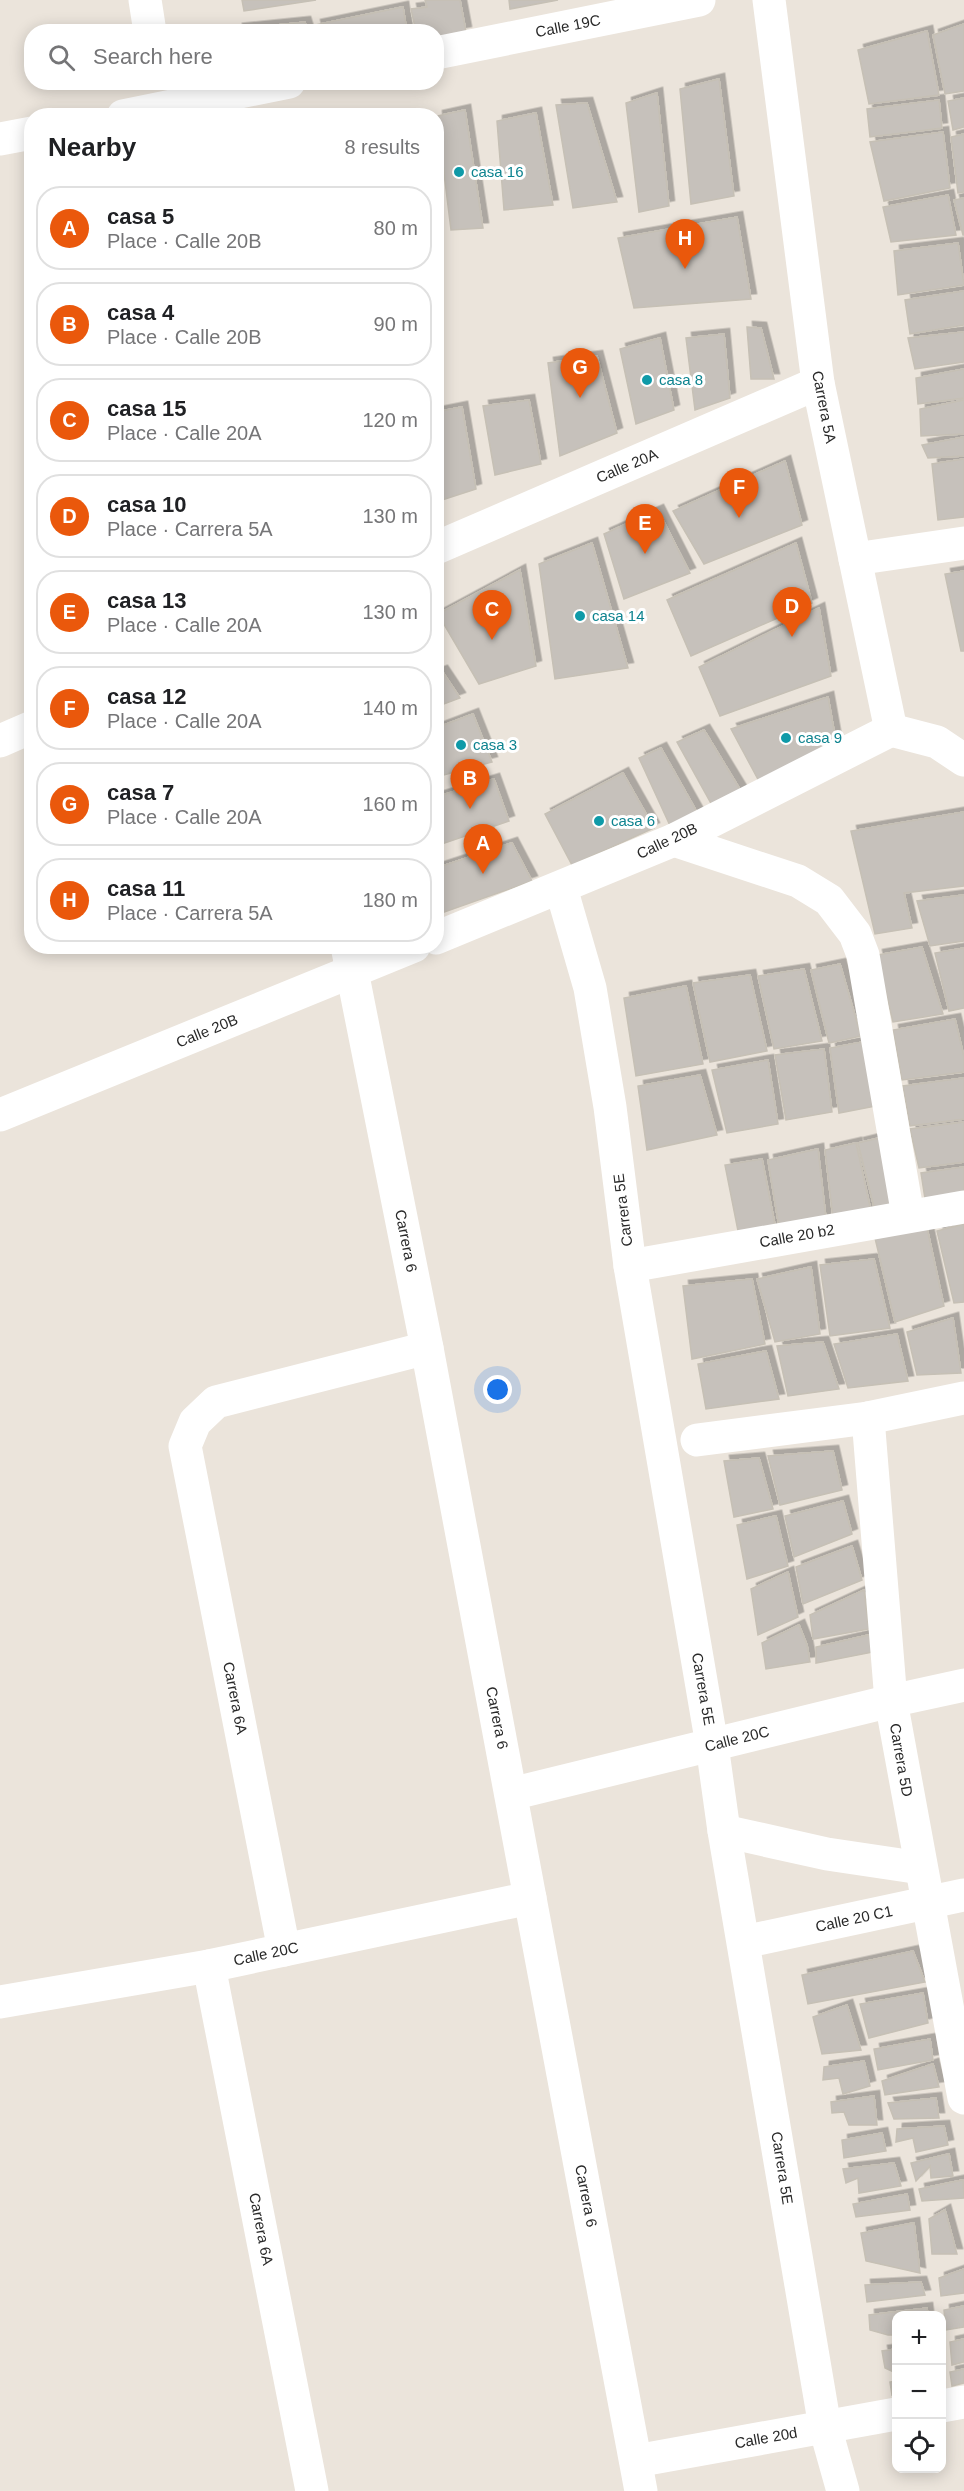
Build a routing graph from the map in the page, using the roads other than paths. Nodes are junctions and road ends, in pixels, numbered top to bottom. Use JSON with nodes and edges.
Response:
{"nodes":[{"id":1,"x":145,"y":0,"type":"edge"},
{"id":2,"x":699,"y":0,"type":"edge"},
{"id":3,"x":769,"y":0,"type":"edge"},
{"id":4,"x":149,"y":24,"type":"edge"},
{"id":5,"x":444,"y":51,"type":"edge"},
{"id":6,"x":237,"y":90,"type":"edge"},
{"id":7,"x":160,"y":102,"type":"edge"},
{"id":8,"x":144,"y":108,"type":"edge"},
{"id":9,"x":24,"y":134,"type":"edge"},
{"id":10,"x":0,"y":139,"type":"edge"},
{"id":11,"x":818,"y":383,"type":"junction"},
{"id":12,"x":964,"y":543,"type":"edge"},
{"id":13,"x":444,"y":545,"type":"edge"},
{"id":14,"x":855,"y":559,"type":"junction"},
{"id":15,"x":24,"y":730,"type":"edge"},
{"id":16,"x":891,"y":730,"type":"junction"},
{"id":17,"x":0,"y":741,"type":"edge"},
{"id":18,"x":964,"y":760,"type":"edge"},
{"id":19,"x":674,"y":840,"type":"junction"},
{"id":20,"x":561,"y":888,"type":"junction"},
{"id":21,"x":444,"y":935,"type":"edge"},
{"id":22,"x":375,"y":954,"type":"edge"},
{"id":23,"x":350,"y":959,"type":"edge"},
{"id":24,"x":0,"y":1115,"type":"edge"},
{"id":25,"x":964,"y":1207,"type":"edge"},
{"id":26,"x":908,"y":1216,"type":"junction"},
{"id":27,"x":630,"y":1266,"type":"junction"},
{"id":28,"x":427,"y":1348,"type":"junction"},
{"id":29,"x":964,"y":1398,"type":"edge"},
{"id":30,"x":868,"y":1418,"type":"junction"},
{"id":31,"x":697,"y":1440,"type":"dead end"},
{"id":32,"x":964,"y":1685,"type":"edge"},
{"id":33,"x":891,"y":1701,"type":"junction"},
{"id":34,"x":712,"y":1745,"type":"junction"},
{"id":35,"x":511,"y":1794,"type":"junction"},
{"id":36,"x":724,"y":1831,"type":"junction"},
{"id":37,"x":921,"y":1868,"type":"junction"},
{"id":38,"x":964,"y":1895,"type":"edge"},
{"id":39,"x":530,"y":1898,"type":"junction"},
{"id":40,"x":928,"y":1903,"type":"junction"},
{"id":41,"x":744,"y":1942,"type":"junction"},
{"id":42,"x":284,"y":1950,"type":"junction"},
{"id":43,"x":209,"y":1966,"type":"junction"},
{"id":44,"x":0,"y":2002,"type":"edge"},
{"id":45,"x":964,"y":2098,"type":"edge"},
{"id":46,"x":964,"y":2402,"type":"edge"},
{"id":47,"x":946,"y":2405,"type":"edge"},
{"id":48,"x":892,"y":2415,"type":"edge"},
{"id":49,"x":825,"y":2427,"type":"junction"},
{"id":50,"x":639,"y":2476,"type":"edge"},
{"id":51,"x":312,"y":2491,"type":"edge"},
{"id":52,"x":843,"y":2491,"type":"edge"}],
"edges":[{"from":1,"to":4,"type":"street"},
{"from":2,"to":5,"type":"street","name":"Calle 19C"},
{"from":3,"to":11,"type":"street","name":"Carrera 5A"},
{"from":6,"to":7,"type":"street"},
{"from":7,"to":8,"type":"street"},
{"from":9,"to":10,"type":"street"},
{"from":11,"to":13,"type":"street","name":"Calle 20A"},
{"from":11,"to":14,"type":"street","name":"Carrera 5A"},
{"from":12,"to":14,"type":"street"},
{"from":14,"to":16,"type":"street","name":"Carrera 5A"},
{"from":15,"to":17,"type":"street"},
{"from":16,"to":18,"type":"street"},
{"from":16,"to":19,"type":"street","name":"Calle 20B"},
{"from":19,"to":20,"type":"street","name":"Calle 20B"},
{"from":19,"to":26,"type":"street"},
{"from":20,"to":21,"type":"street","name":"Calle 20B"},
{"from":20,"to":27,"type":"street","name":"Carrera 5E"},
{"from":22,"to":23,"type":"street","name":"Calle 20B"},
{"from":23,"to":24,"type":"street","name":"Calle 20B"},
{"from":23,"to":28,"type":"street","name":"Carrera 6"},
{"from":25,"to":26,"type":"street","name":"Calle 20 b2"},
{"from":26,"to":27,"type":"street","name":"Calle 20 b2"},
{"from":27,"to":34,"type":"street","name":"Carrera 5E"},
{"from":28,"to":35,"type":"street","name":"Carrera 6"},
{"from":28,"to":42,"type":"street","name":"Carrera 6A"},
{"from":29,"to":30,"type":"street"},
{"from":30,"to":31,"type":"street"},
{"from":30,"to":33,"type":"street","name":"Carrera 5D"},
{"from":32,"to":33,"type":"street","name":"Calle 20C"},
{"from":33,"to":34,"type":"street","name":"Calle 20C"},
{"from":33,"to":37,"type":"street","name":"Carrera 5D"},
{"from":34,"to":35,"type":"street","name":"Calle 20C"},
{"from":34,"to":36,"type":"street","name":"Carrera 5E"},
{"from":35,"to":39,"type":"street","name":"Carrera 6"},
{"from":36,"to":37,"type":"street"},
{"from":36,"to":41,"type":"street","name":"Carrera 5E"},
{"from":37,"to":40,"type":"street","name":"Carrera 5D"},
{"from":38,"to":40,"type":"street","name":"Calle 20 C1"},
{"from":39,"to":42,"type":"street","name":"Calle 20C"},
{"from":39,"to":50,"type":"street","name":"Carrera 6"},
{"from":40,"to":41,"type":"street","name":"Calle 20 C1"},
{"from":40,"to":45,"type":"street","name":"Carrera 5D"},
{"from":41,"to":49,"type":"street","name":"Carrera 5E"},
{"from":42,"to":43,"type":"street","name":"Calle 20C"},
{"from":43,"to":44,"type":"street","name":"Calle 20C"},
{"from":43,"to":51,"type":"street","name":"Carrera 6A"},
{"from":46,"to":47,"type":"street"},
{"from":48,"to":49,"type":"street","name":"Calle 20d"},
{"from":49,"to":50,"type":"street","name":"Calle 20d"},
{"from":49,"to":52,"type":"street","name":"Carrera 5E"}]}
